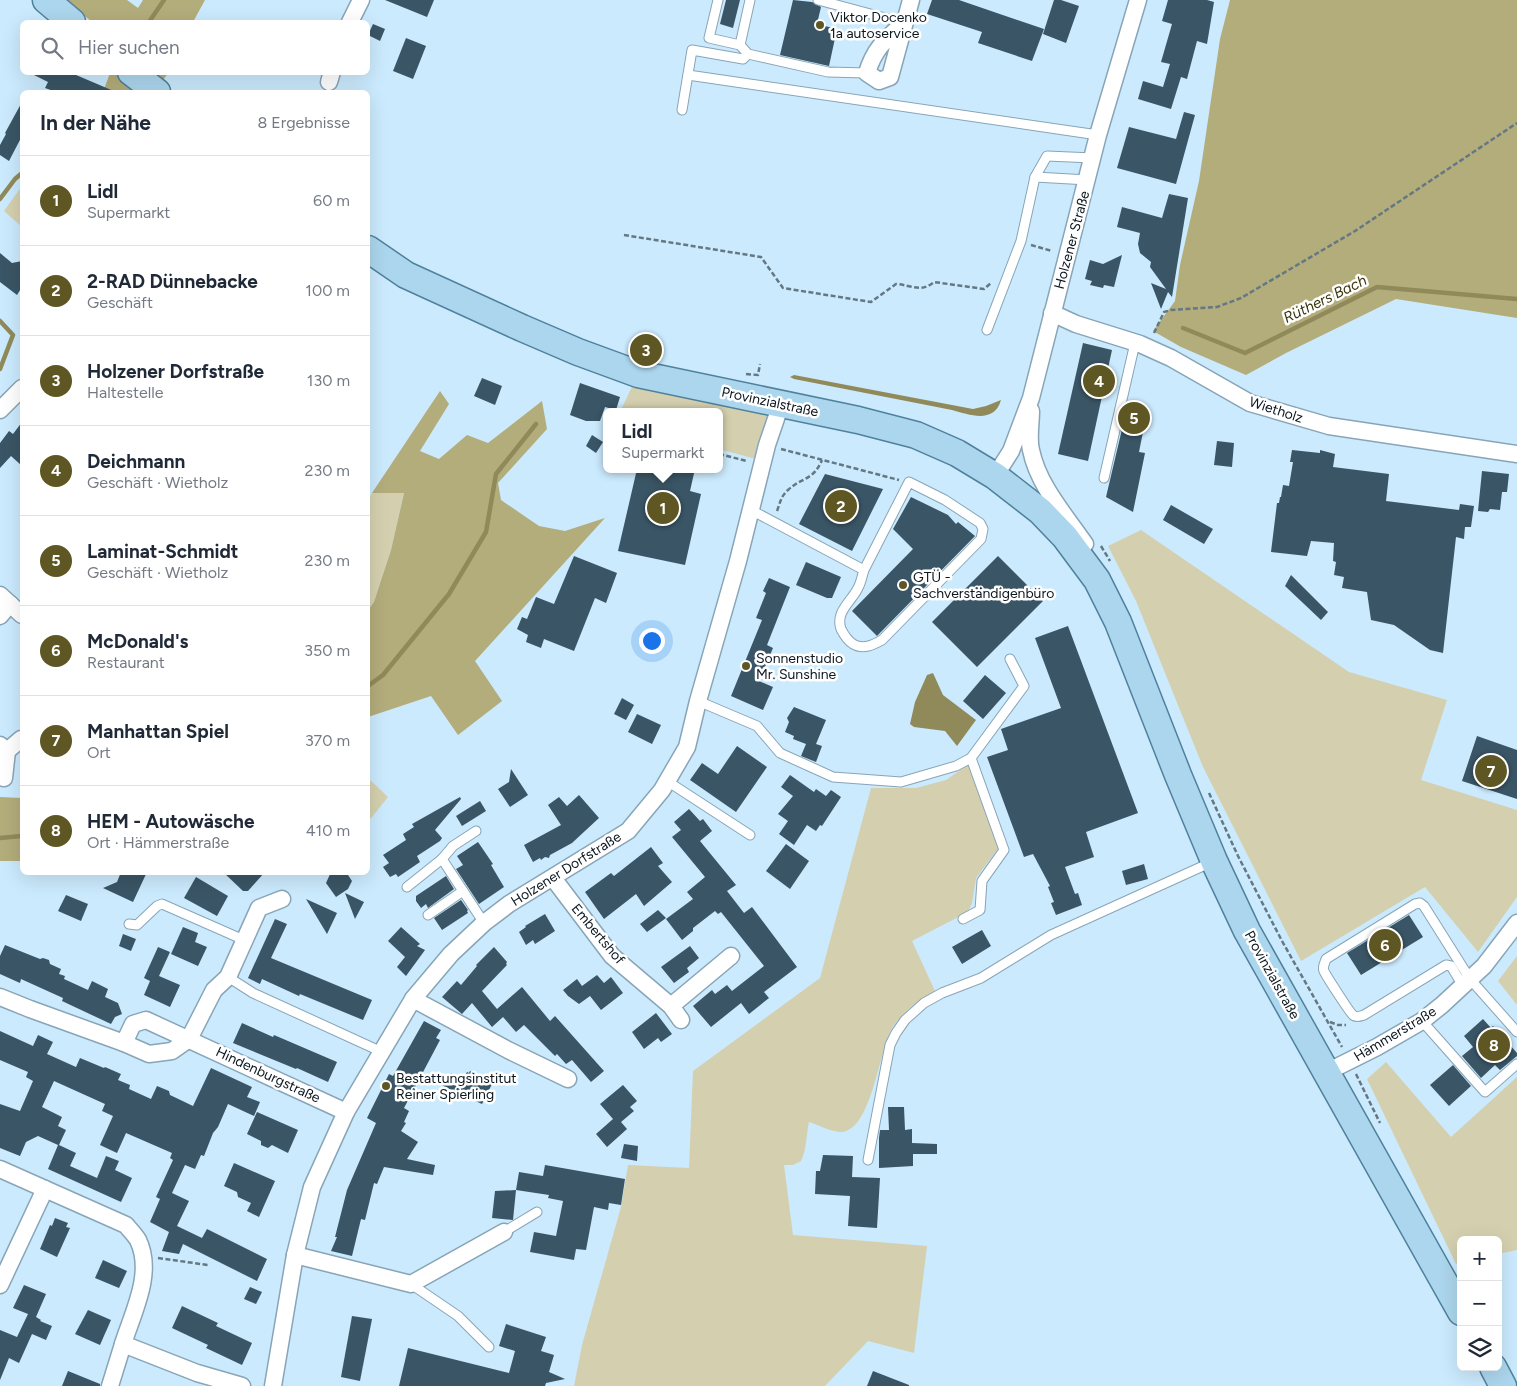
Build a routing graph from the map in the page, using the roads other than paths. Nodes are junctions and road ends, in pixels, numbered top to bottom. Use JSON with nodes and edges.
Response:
{"nodes":[{"id":1,"x":46,"y":0,"type":"edge"},
{"id":2,"x":360,"y":0,"type":"edge"},
{"id":3,"x":718,"y":0,"type":"edge"},
{"id":4,"x":750,"y":0,"type":"edge"},
{"id":5,"x":818,"y":0,"type":"edge"},
{"id":6,"x":911,"y":0,"type":"edge"},
{"id":7,"x":1138,"y":0,"type":"edge"},
{"id":8,"x":70,"y":20,"type":"edge"},
{"id":9,"x":351,"y":20,"type":"edge"},
{"id":10,"x":904,"y":23,"type":"junction"},
{"id":11,"x":740,"y":45,"type":"junction"},
{"id":12,"x":748,"y":54,"type":"junction"},
{"id":13,"x":867,"y":73,"type":"junction"},
{"id":14,"x":135,"y":75,"type":"edge"},
{"id":15,"x":688,"y":75,"type":"junction"},
{"id":16,"x":154,"y":90,"type":"edge"},
{"id":17,"x":682,"y":110,"type":"dead end"},
{"id":18,"x":1098,"y":135,"type":"junction"},
{"id":19,"x":1093,"y":158,"type":"junction"},
{"id":20,"x":1035,"y":177,"type":"junction"},
{"id":21,"x":1088,"y":180,"type":"junction"},
{"id":22,"x":370,"y":250,"type":"edge"},
{"id":23,"x":1052,"y":314,"type":"junction"},
{"id":24,"x":987,"y":330,"type":"dead end"},
{"id":25,"x":1137,"y":343,"type":"junction"},
{"id":26,"x":20,"y":390,"type":"edge"},
{"id":27,"x":1031,"y":398,"type":"junction"},
{"id":28,"x":781,"y":404,"type":"junction"},
{"id":29,"x":0,"y":410,"type":"edge"},
{"id":30,"x":1517,"y":454,"type":"edge"},
{"id":31,"x":995,"y":476,"type":"junction"},
{"id":32,"x":1104,"y":478,"type":"dead end"},
{"id":33,"x":751,"y":510,"type":"junction"},
{"id":34,"x":864,"y":570,"type":"junction"},
{"id":35,"x":3,"y":605,"type":"edge"},
{"id":36,"x":20,"y":614,"type":"edge"},
{"id":37,"x":1118,"y":622,"type":"junction"},
{"id":38,"x":1010,"y":659,"type":"dead end"},
{"id":39,"x":698,"y":701,"type":"junction"},
{"id":40,"x":20,"y":740,"type":"edge"},
{"id":41,"x":3,"y":748,"type":"edge"},
{"id":42,"x":971,"y":758,"type":"junction"},
{"id":43,"x":4,"y":778,"type":"dead end"},
{"id":44,"x":667,"y":781,"type":"junction"},
{"id":45,"x":476,"y":831,"type":"dead end"},
{"id":46,"x":750,"y":835,"type":"dead end"},
{"id":47,"x":442,"y":859,"type":"junction"},
{"id":48,"x":1214,"y":861,"type":"junction"},
{"id":49,"x":552,"y":878,"type":"junction"},
{"id":50,"x":407,"y":887,"type":"dead end"},
{"id":51,"x":463,"y":891,"type":"junction"},
{"id":52,"x":282,"y":899,"type":"dead end"},
{"id":53,"x":428,"y":915,"type":"dead end"},
{"id":54,"x":963,"y":919,"type":"dead end"},
{"id":55,"x":484,"y":923,"type":"junction"},
{"id":56,"x":1517,"y":923,"type":"edge"},
{"id":57,"x":129,"y":924,"type":"dead end"},
{"id":58,"x":244,"y":940,"type":"junction"},
{"id":59,"x":731,"y":956,"type":"dead end"},
{"id":60,"x":228,"y":976,"type":"junction"},
{"id":61,"x":1466,"y":982,"type":"junction"},
{"id":62,"x":0,"y":997,"type":"edge"},
{"id":63,"x":413,"y":999,"type":"junction"},
{"id":64,"x":671,"y":1006,"type":"junction"},
{"id":65,"x":681,"y":1020,"type":"dead end"},
{"id":66,"x":1422,"y":1021,"type":"junction"},
{"id":67,"x":1517,"y":1032,"type":"edge"},
{"id":68,"x":190,"y":1039,"type":"junction"},
{"id":69,"x":124,"y":1044,"type":"junction"},
{"id":70,"x":382,"y":1052,"type":"junction"},
{"id":71,"x":1517,"y":1064,"type":"edge"},
{"id":72,"x":1327,"y":1072,"type":"junction"},
{"id":73,"x":568,"y":1079,"type":"dead end"},
{"id":74,"x":346,"y":1112,"type":"junction"},
{"id":75,"x":868,"y":1160,"type":"dead end"},
{"id":76,"x":0,"y":1169,"type":"edge"},
{"id":77,"x":46,"y":1189,"type":"junction"},
{"id":78,"x":537,"y":1212,"type":"dead end"},
{"id":79,"x":504,"y":1232,"type":"joint"},
{"id":80,"x":295,"y":1255,"type":"junction"},
{"id":81,"x":411,"y":1284,"type":"junction"},
{"id":82,"x":0,"y":1285,"type":"edge"},
{"id":83,"x":1457,"y":1305,"type":"edge"},
{"id":84,"x":123,"y":1344,"type":"junction"},
{"id":85,"x":489,"y":1347,"type":"dead end"},
{"id":86,"x":1494,"y":1371,"type":"edge"},
{"id":87,"x":110,"y":1386,"type":"edge"},
{"id":88,"x":242,"y":1386,"type":"edge"},
{"id":89,"x":273,"y":1386,"type":"edge"},
{"id":90,"x":1503,"y":1386,"type":"edge"}],
"edges":[{"from":1,"to":8,"type":"main road"},
{"from":2,"to":9,"type":"street"},
{"from":3,"to":11,"type":"lane"},
{"from":4,"to":11,"type":"lane"},
{"from":5,"to":10,"type":"lane"},
{"from":6,"to":10,"type":"street"},
{"from":7,"to":18,"type":"street","name":"Holzener Straße"},
{"from":10,"to":13,"type":"street"},
{"from":10,"to":13,"type":"street"},
{"from":11,"to":12,"type":"lane"},
{"from":12,"to":13,"type":"lane"},
{"from":12,"to":15,"type":"lane"},
{"from":14,"to":16,"type":"main road"},
{"from":15,"to":17,"type":"lane"},
{"from":15,"to":18,"type":"lane"},
{"from":18,"to":19,"type":"street","name":"Holzener Straße"},
{"from":19,"to":20,"type":"lane"},
{"from":19,"to":21,"type":"street","name":"Holzener Straße"},
{"from":20,"to":21,"type":"lane"},
{"from":20,"to":24,"type":"lane"},
{"from":21,"to":23,"type":"street","name":"Holzener Straße"},
{"from":22,"to":28,"type":"main road","name":"Provinzialstraße"},
{"from":23,"to":25,"type":"street","name":"Wietholz"},
{"from":23,"to":27,"type":"street","name":"Holzener Straße"},
{"from":25,"to":30,"type":"street","name":"Wietholz"},
{"from":25,"to":32,"type":"lane"},
{"from":26,"to":29,"type":"street"},
{"from":27,"to":31,"type":"street","name":"Holzener Straße"},
{"from":27,"to":37,"type":"street","name":"Provinzialstraße"},
{"from":28,"to":31,"type":"main road","name":"Provinzialstraße"},
{"from":28,"to":33,"type":"street","name":"Holzener Dorfstraße"},
{"from":31,"to":37,"type":"main road","name":"Provinzialstraße"},
{"from":33,"to":34,"type":"lane"},
{"from":33,"to":39,"type":"street","name":"Holzener Dorfstraße"},
{"from":34,"to":34,"type":"lane"},
{"from":35,"to":36,"type":"street"},
{"from":37,"to":48,"type":"main road","name":"Provinzialstraße"},
{"from":38,"to":42,"type":"lane"},
{"from":39,"to":42,"type":"lane"},
{"from":39,"to":44,"type":"street","name":"Holzener Dorfstraße"},
{"from":40,"to":41,"type":"street"},
{"from":41,"to":43,"type":"street"},
{"from":42,"to":54,"type":"lane"},
{"from":44,"to":46,"type":"lane"},
{"from":44,"to":49,"type":"street","name":"Holzener Dorfstraße"},
{"from":45,"to":47,"type":"lane"},
{"from":47,"to":50,"type":"lane"},
{"from":47,"to":51,"type":"lane"},
{"from":48,"to":72,"type":"main road","name":"Provinzialstraße"},
{"from":48,"to":75,"type":"lane"},
{"from":49,"to":55,"type":"street","name":"Holzener Dorfstraße"},
{"from":49,"to":64,"type":"street","name":"Embertshof"},
{"from":51,"to":53,"type":"lane"},
{"from":51,"to":55,"type":"lane"},
{"from":52,"to":58,"type":"street"},
{"from":55,"to":63,"type":"street","name":"Holzener Dorfstraße"},
{"from":56,"to":61,"type":"street","name":"Hämmerstraße"},
{"from":57,"to":58,"type":"lane"},
{"from":58,"to":60,"type":"street"},
{"from":59,"to":64,"type":"street"},
{"from":60,"to":68,"type":"street"},
{"from":60,"to":70,"type":"lane"},
{"from":61,"to":61,"type":"lane"},
{"from":61,"to":66,"type":"street","name":"Hämmerstraße"},
{"from":61,"to":67,"type":"lane"},
{"from":62,"to":69,"type":"street"},
{"from":63,"to":70,"type":"street","name":"Holzener Dorfstraße"},
{"from":63,"to":73,"type":"street"},
{"from":64,"to":65,"type":"street","name":"Embertshof"},
{"from":66,"to":71,"type":"lane"},
{"from":66,"to":72,"type":"street","name":"Hämmerstraße"},
{"from":68,"to":69,"type":"street"},
{"from":68,"to":69,"type":"street","name":"Hindenburgstraße"},
{"from":68,"to":74,"type":"street","name":"Hindenburgstraße"},
{"from":70,"to":74,"type":"street","name":"Holzener Dorfstraße"},
{"from":72,"to":83,"type":"main road","name":"Provinzialstraße"},
{"from":74,"to":80,"type":"street","name":"Holzener Dorfstraße"},
{"from":76,"to":77,"type":"street"},
{"from":77,"to":82,"type":"street"},
{"from":77,"to":84,"type":"street"},
{"from":78,"to":79,"type":"lane"},
{"from":79,"to":81,"type":"street"},
{"from":80,"to":81,"type":"street"},
{"from":80,"to":89,"type":"street","name":"Holzener Dorfstraße"},
{"from":81,"to":85,"type":"lane"},
{"from":84,"to":87,"type":"street"},
{"from":84,"to":88,"type":"street"},
{"from":86,"to":90,"type":"main road"}]}
